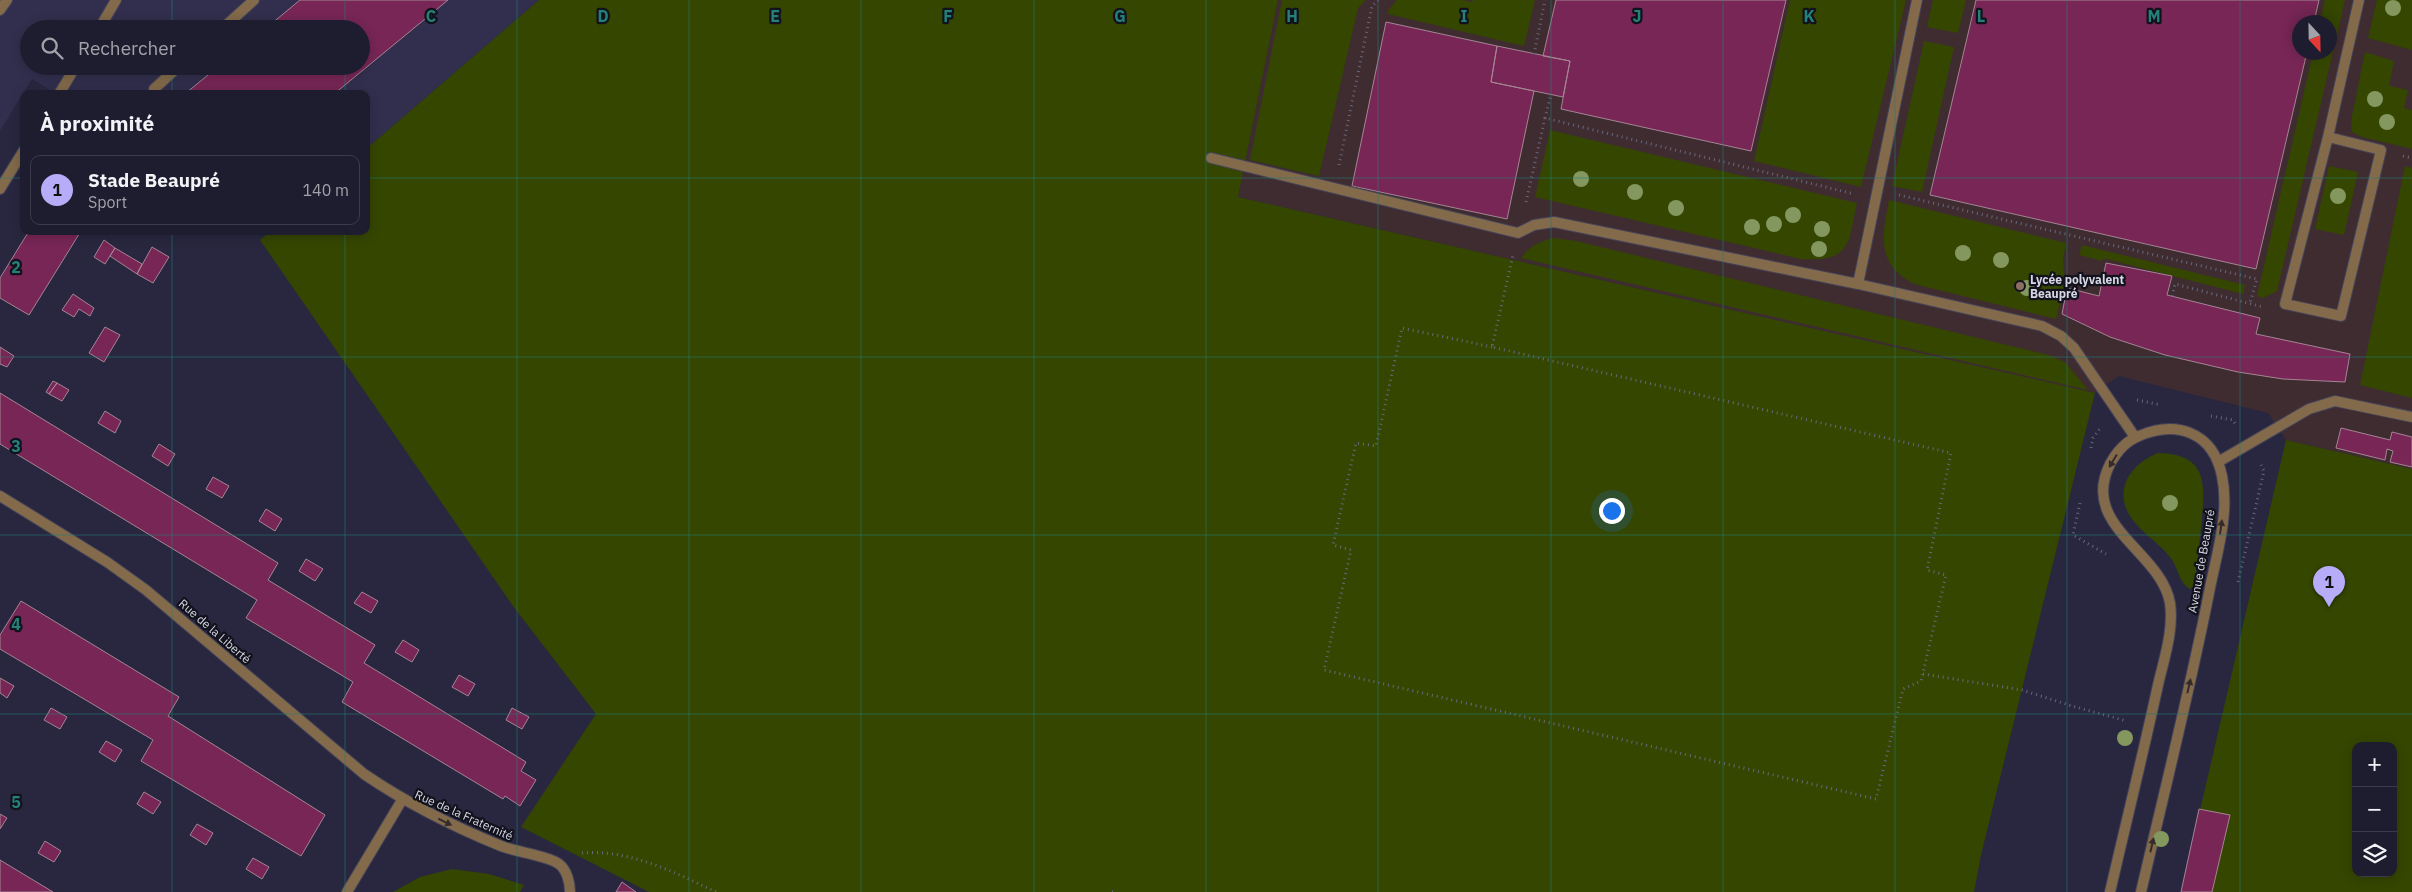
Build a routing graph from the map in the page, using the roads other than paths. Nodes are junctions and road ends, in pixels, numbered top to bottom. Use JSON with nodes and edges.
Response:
{"nodes":[{"id":1,"x":6,"y":0,"type":"edge"},
{"id":2,"x":116,"y":0,"type":"edge"},
{"id":3,"x":254,"y":0,"type":"edge"},
{"id":4,"x":1916,"y":0,"type":"edge"},
{"id":5,"x":2359,"y":0,"type":"edge"},
{"id":6,"x":0,"y":10,"type":"edge"},
{"id":7,"x":104,"y":20,"type":"edge"},
{"id":8,"x":232,"y":20,"type":"edge"},
{"id":9,"x":71,"y":75,"type":"edge"},
{"id":10,"x":169,"y":75,"type":"edge"},
{"id":11,"x":154,"y":89,"type":"dead end"},
{"id":12,"x":61,"y":90,"type":"edge"},
{"id":13,"x":2328,"y":137,"type":"junction"},
{"id":14,"x":20,"y":156,"type":"edge"},
{"id":15,"x":1211,"y":158,"type":"dead end"},
{"id":16,"x":0,"y":189,"type":"edge"},
{"id":17,"x":1858,"y":284,"type":"junction"},
{"id":18,"x":2412,"y":417,"type":"edge"},
{"id":19,"x":2135,"y":437,"type":"junction"},
{"id":20,"x":2218,"y":462,"type":"junction"},
{"id":21,"x":0,"y":496,"type":"edge"},
{"id":22,"x":402,"y":800,"type":"junction"},
{"id":23,"x":347,"y":892,"type":"edge"},
{"id":24,"x":570,"y":892,"type":"edge"},
{"id":25,"x":2110,"y":892,"type":"edge"},
{"id":26,"x":2141,"y":892,"type":"edge"}],
"edges":[{"from":1,"to":6,"type":"street"},
{"from":2,"to":7,"type":"street"},
{"from":3,"to":8,"type":"street"},
{"from":4,"to":17,"type":"street"},
{"from":5,"to":13,"type":"street"},
{"from":9,"to":12,"type":"street"},
{"from":10,"to":11,"type":"street"},
{"from":13,"to":13,"type":"street"},
{"from":14,"to":16,"type":"street"},
{"from":15,"to":17,"type":"street"},
{"from":17,"to":19,"type":"street"},
{"from":18,"to":20,"type":"street"},
{"from":19,"to":20,"type":"street","name":"Avenue de Beaupré"},
{"from":19,"to":25,"type":"street","name":"Avenue de Beaupré","one_way":true},
{"from":26,"to":20,"type":"street","name":"Avenue de Beaupré","one_way":true},
{"from":21,"to":22,"type":"street","name":"Rue de la Liberté"},
{"from":22,"to":23,"type":"street","name":"Rue de la Fraternité"},
{"from":22,"to":24,"type":"street","name":"Rue de la Fraternité","one_way":true}]}
